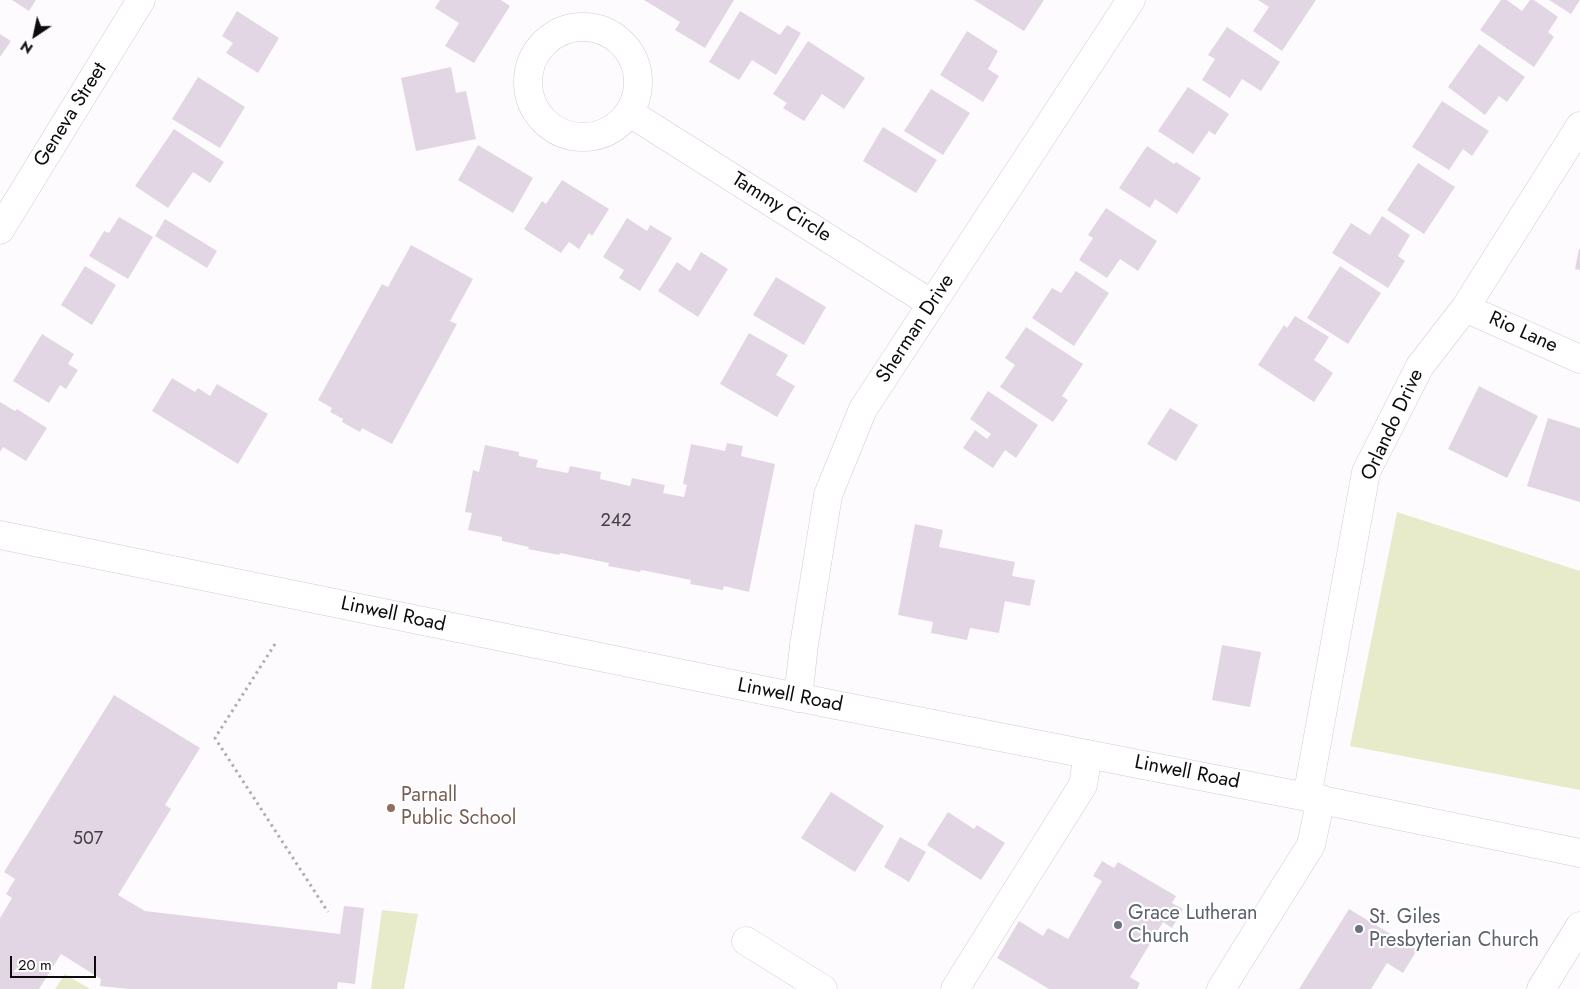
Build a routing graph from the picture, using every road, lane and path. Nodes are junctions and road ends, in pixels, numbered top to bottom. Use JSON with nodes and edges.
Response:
{"nodes":[{"id":1,"x":141,"y":0,"type":"edge"},
{"id":2,"x":1132,"y":0,"type":"edge"},
{"id":3,"x":630,"y":113,"type":"junction"},
{"id":4,"x":1580,"y":126,"type":"edge"},
{"id":5,"x":0,"y":230,"type":"edge"},
{"id":6,"x":932,"y":304,"type":"junction"},
{"id":7,"x":1465,"y":308,"type":"junction"},
{"id":8,"x":1580,"y":359,"type":"edge"},
{"id":9,"x":0,"y":535,"type":"edge"},
{"id":10,"x":275,"y":644,"type":"dead end"},
{"id":11,"x":798,"y":698,"type":"junction"},
{"id":12,"x":1088,"y":754,"type":"junction"},
{"id":13,"x":1314,"y":798,"type":"junction"},
{"id":14,"x":1580,"y":853,"type":"edge"},
{"id":15,"x":328,"y":912,"type":"dead end"},
{"id":16,"x":1580,"y":926,"type":"edge"},
{"id":17,"x":746,"y":941,"type":"dead end"},
{"id":18,"x":823,"y":989,"type":"edge"},
{"id":19,"x":955,"y":989,"type":"edge"},
{"id":20,"x":1221,"y":989,"type":"edge"},
{"id":21,"x":1541,"y":989,"type":"edge"}],
"edges":[{"from":1,"to":5,"type":"street","name":"Geneva Street"},
{"from":2,"to":6,"type":"street","name":"Sherman Drive"},
{"from":3,"to":3,"type":"street"},
{"from":3,"to":6,"type":"street","name":"Tammy Circle"},
{"from":4,"to":7,"type":"street","name":"Orlando Drive"},
{"from":6,"to":11,"type":"street","name":"Sherman Drive"},
{"from":7,"to":8,"type":"street","name":"Rio Lane"},
{"from":7,"to":13,"type":"street","name":"Orlando Drive"},
{"from":9,"to":11,"type":"street","name":"Linwell Road"},
{"from":10,"to":15,"type":"path"},
{"from":11,"to":12,"type":"street","name":"Linwell Road"},
{"from":12,"to":13,"type":"street","name":"Linwell Road"},
{"from":12,"to":19,"type":"street"},
{"from":13,"to":14,"type":"street","name":"Linwell Road"},
{"from":13,"to":20,"type":"street","name":"Orlando Drive"},
{"from":16,"to":21,"type":"street"},
{"from":17,"to":18,"type":"street"}]}
